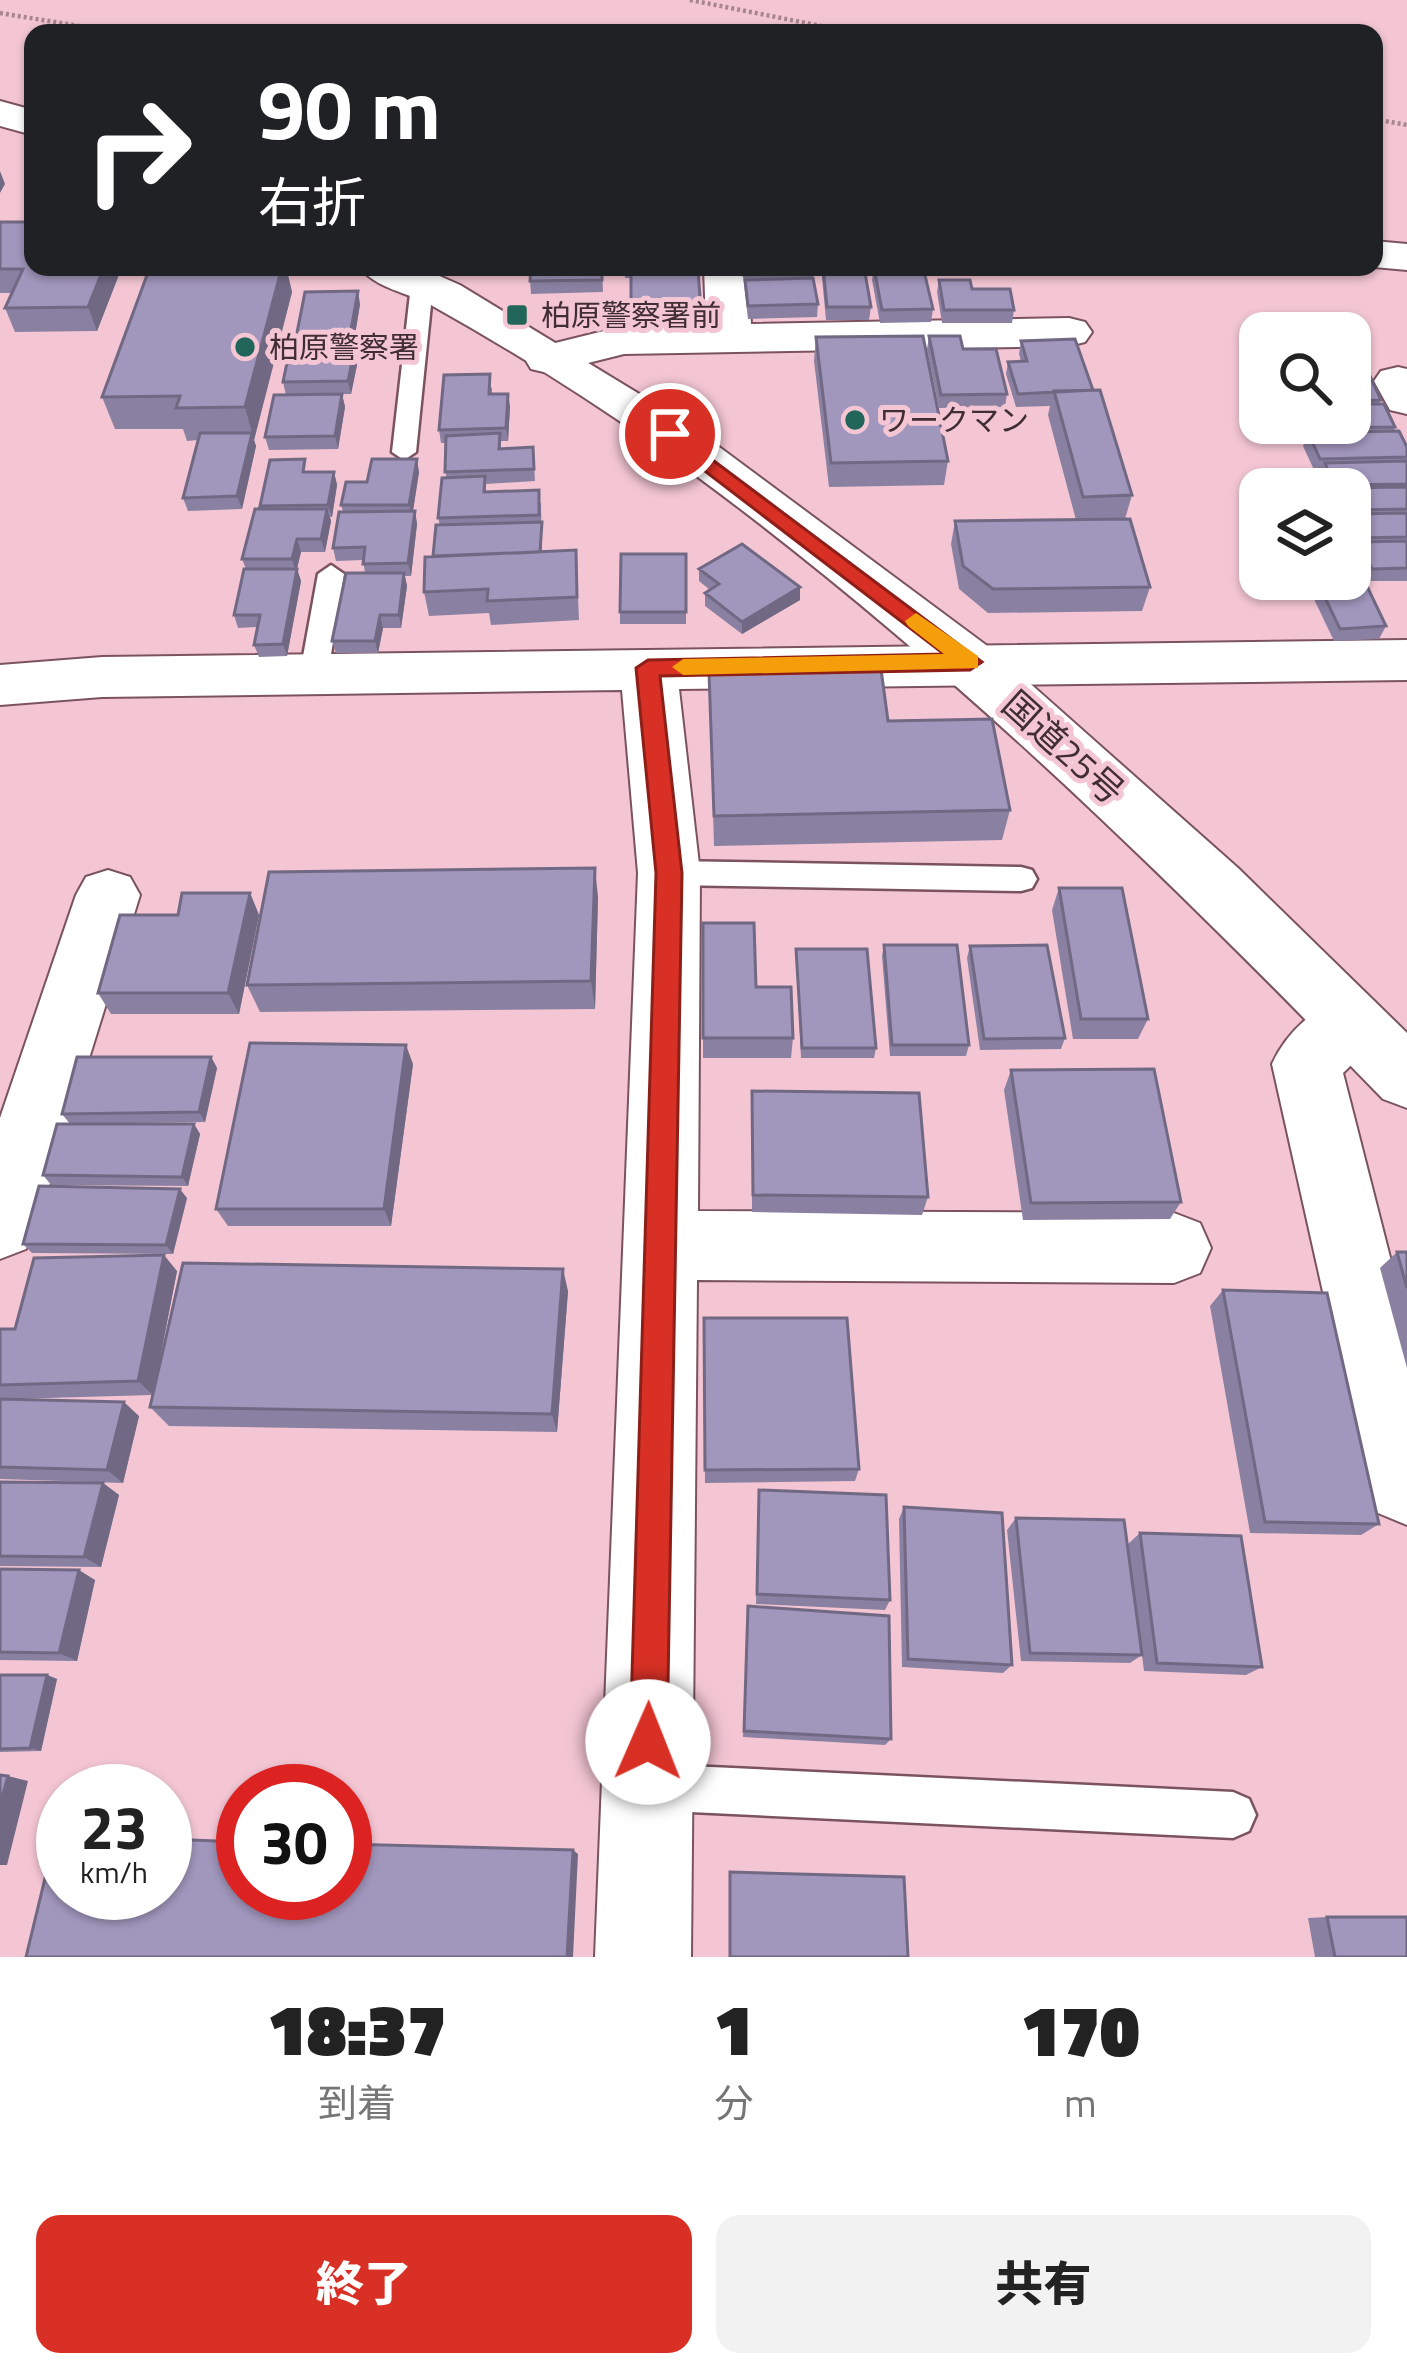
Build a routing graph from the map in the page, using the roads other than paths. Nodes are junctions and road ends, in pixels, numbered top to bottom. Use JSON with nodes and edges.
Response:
{"nodes":[{"id":1,"x":402,"y":276,"type":"edge"},
{"id":2,"x":726,"y":276,"type":"edge"},
{"id":3,"x":1069,"y":332,"type":"dead end"},
{"id":4,"x":728,"y":338,"type":"junction"},
{"id":5,"x":548,"y":359,"type":"junction"},
{"id":6,"x":404,"y":452,"type":"dead end"},
{"id":7,"x":332,"y":574,"type":"dead end"},
{"id":8,"x":1407,"y":660,"type":"edge"},
{"id":9,"x":970,"y":662,"type":"junction"},
{"id":10,"x":648,"y":668,"type":"junction"},
{"id":11,"x":314,"y":674,"type":"junction"},
{"id":12,"x":0,"y":685,"type":"edge"},
{"id":13,"x":669,"y":873,"type":"junction"},
{"id":14,"x":1021,"y":879,"type":"dead end"},
{"id":15,"x":108,"y":895,"type":"dead end"},
{"id":16,"x":1351,"y":1022,"type":"junction"},
{"id":17,"x":1407,"y":1078,"type":"edge"},
{"id":18,"x":0,"y":1225,"type":"edge"},
{"id":19,"x":660,"y":1246,"type":"junction"},
{"id":20,"x":1174,"y":1248,"type":"dead end"},
{"id":21,"x":1407,"y":1484,"type":"edge"},
{"id":22,"x":647,"y":1787,"type":"junction"},
{"id":23,"x":1233,"y":1815,"type":"dead end"},
{"id":24,"x":643,"y":1957,"type":"edge"}],
"edges":[{"from":1,"to":5,"type":"main road","name":"国道25号"},
{"from":1,"to":6,"type":"lane"},
{"from":2,"to":4,"type":"main road"},
{"from":3,"to":4,"type":"main road"},
{"from":4,"to":5,"type":"main road"},
{"from":5,"to":9,"type":"main road","name":"国道25号"},
{"from":7,"to":11,"type":"lane"},
{"from":8,"to":9,"type":"main road"},
{"from":9,"to":10,"type":"main road"},
{"from":9,"to":16,"type":"main road","name":"国道25号"},
{"from":10,"to":11,"type":"main road"},
{"from":10,"to":13,"type":"main road"},
{"from":11,"to":12,"type":"main road"},
{"from":13,"to":14,"type":"lane"},
{"from":13,"to":19,"type":"main road"},
{"from":15,"to":18,"type":"main road"},
{"from":16,"to":17,"type":"main road","name":"国道25号"},
{"from":16,"to":21,"type":"main road"},
{"from":19,"to":20,"type":"main road"},
{"from":19,"to":22,"type":"main road"},
{"from":22,"to":23,"type":"lane"},
{"from":22,"to":24,"type":"main road"}]}
